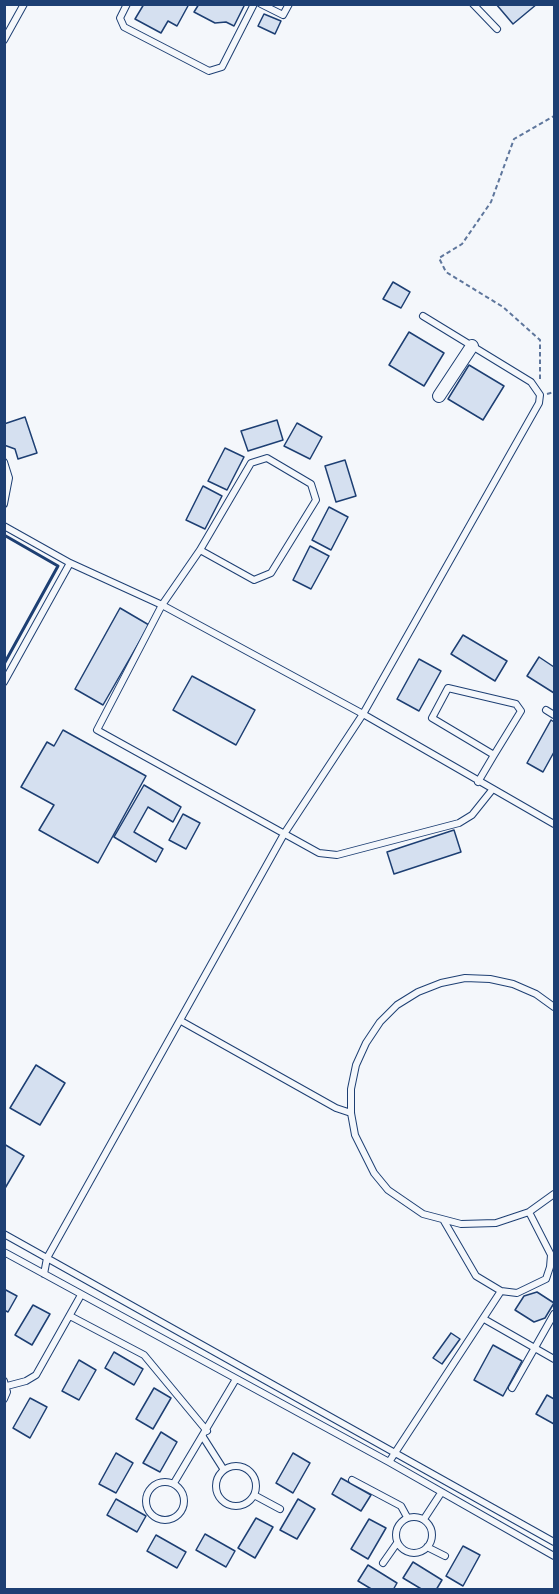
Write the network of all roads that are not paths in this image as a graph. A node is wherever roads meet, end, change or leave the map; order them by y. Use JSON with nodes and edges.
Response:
{"nodes":[{"id":1,"x":24,"y":4,"type":"edge"},
{"id":2,"x":127,"y":4,"type":"edge"},
{"id":3,"x":254,"y":4,"type":"edge"},
{"id":4,"x":261,"y":4,"type":"edge"},
{"id":5,"x":289,"y":4,"type":"edge"},
{"id":6,"x":473,"y":4,"type":"edge"},
{"id":7,"x":497,"y":29,"type":"dead end"},
{"id":8,"x":4,"y":40,"type":"edge"},
{"id":9,"x":423,"y":316,"type":"dead end"},
{"id":10,"x":472,"y":346,"type":"junction"},
{"id":11,"x":439,"y":396,"type":"dead end"},
{"id":12,"x":4,"y":462,"type":"edge"},
{"id":13,"x":4,"y":504,"type":"edge"},
{"id":14,"x":4,"y":526,"type":"edge"},
{"id":15,"x":200,"y":550,"type":"junction"},
{"id":16,"x":70,"y":563,"type":"junction"},
{"id":17,"x":162,"y":606,"type":"junction"},
{"id":18,"x":4,"y":682,"type":"edge"},
{"id":19,"x":546,"y":710,"type":"dead end"},
{"id":20,"x":363,"y":714,"type":"junction"},
{"id":21,"x":555,"y":715,"type":"edge"},
{"id":22,"x":494,"y":755,"type":"junction"},
{"id":23,"x":478,"y":782,"type":"junction"},
{"id":24,"x":492,"y":790,"type":"junction"},
{"id":25,"x":555,"y":824,"type":"edge"},
{"id":26,"x":284,"y":834,"type":"junction"},
{"id":27,"x":555,"y":1007,"type":"edge"},
{"id":28,"x":181,"y":1021,"type":"junction"},
{"id":29,"x":351,"y":1113,"type":"junction"},
{"id":30,"x":555,"y":1194,"type":"edge"},
{"id":31,"x":529,"y":1212,"type":"junction"},
{"id":32,"x":444,"y":1221,"type":"junction"},
{"id":33,"x":4,"y":1234,"type":"edge"},
{"id":34,"x":4,"y":1252,"type":"edge"},
{"id":35,"x":47,"y":1258,"type":"junction"},
{"id":36,"x":44,"y":1274,"type":"junction"},
{"id":37,"x":501,"y":1291,"type":"junction"},
{"id":38,"x":81,"y":1295,"type":"junction"},
{"id":39,"x":555,"y":1314,"type":"edge"},
{"id":40,"x":70,"y":1316,"type":"junction"},
{"id":41,"x":484,"y":1320,"type":"junction"},
{"id":42,"x":535,"y":1348,"type":"junction"},
{"id":43,"x":555,"y":1359,"type":"edge"},
{"id":44,"x":236,"y":1379,"type":"junction"},
{"id":45,"x":6,"y":1384,"type":"edge"},
{"id":46,"x":512,"y":1388,"type":"dead end"},
{"id":47,"x":4,"y":1399,"type":"edge"},
{"id":48,"x":207,"y":1431,"type":"junction"},
{"id":49,"x":202,"y":1437,"type":"junction"},
{"id":50,"x":395,"y":1452,"type":"junction"},
{"id":51,"x":389,"y":1462,"type":"junction"},
{"id":52,"x":224,"y":1470,"type":"junction"},
{"id":53,"x":352,"y":1480,"type":"dead end"},
{"id":54,"x":174,"y":1483,"type":"junction"},
{"id":55,"x":441,"y":1493,"type":"junction"},
{"id":56,"x":254,"y":1495,"type":"junction"},
{"id":57,"x":280,"y":1509,"type":"dead end"},
{"id":58,"x":407,"y":1517,"type":"junction"},
{"id":59,"x":424,"y":1519,"type":"junction"},
{"id":60,"x":555,"y":1542,"type":"edge"},
{"id":61,"x":398,"y":1543,"type":"junction"},
{"id":62,"x":427,"y":1547,"type":"junction"},
{"id":63,"x":555,"y":1556,"type":"edge"},
{"id":64,"x":445,"y":1557,"type":"dead end"},
{"id":65,"x":383,"y":1563,"type":"dead end"}],
"edges":[{"from":1,"to":8,"type":"lane"},
{"from":2,"to":3,"type":"lane"},
{"from":4,"to":5,"type":"lane"},
{"from":6,"to":7,"type":"lane"},
{"from":9,"to":10,"type":"lane"},
{"from":10,"to":11,"type":"street"},
{"from":10,"to":20,"type":"lane"},
{"from":12,"to":13,"type":"lane"},
{"from":14,"to":16,"type":"lane"},
{"from":15,"to":15,"type":"lane"},
{"from":15,"to":17,"type":"lane"},
{"from":16,"to":17,"type":"lane"},
{"from":16,"to":18,"type":"lane"},
{"from":17,"to":20,"type":"lane"},
{"from":17,"to":26,"type":"lane"},
{"from":19,"to":21,"type":"lane"},
{"from":20,"to":23,"type":"lane"},
{"from":20,"to":26,"type":"lane"},
{"from":22,"to":22,"type":"lane"},
{"from":22,"to":23,"type":"lane"},
{"from":23,"to":24,"type":"lane"},
{"from":24,"to":25,"type":"lane"},
{"from":24,"to":26,"type":"lane"},
{"from":26,"to":28,"type":"lane"},
{"from":27,"to":29,"type":"lane"},
{"from":28,"to":29,"type":"lane"},
{"from":28,"to":35,"type":"lane"},
{"from":29,"to":32,"type":"lane"},
{"from":30,"to":31,"type":"lane"},
{"from":31,"to":32,"type":"lane"},
{"from":31,"to":37,"type":"lane"},
{"from":32,"to":37,"type":"lane"},
{"from":33,"to":35,"type":"lane"},
{"from":34,"to":36,"type":"lane"},
{"from":35,"to":36,"type":"lane"},
{"from":35,"to":50,"type":"lane"},
{"from":36,"to":38,"type":"lane"},
{"from":37,"to":41,"type":"lane"},
{"from":38,"to":40,"type":"lane"},
{"from":38,"to":44,"type":"lane"},
{"from":39,"to":42,"type":"lane"},
{"from":40,"to":45,"type":"lane"},
{"from":40,"to":48,"type":"lane"},
{"from":41,"to":42,"type":"lane"},
{"from":41,"to":50,"type":"lane"},
{"from":42,"to":43,"type":"lane"},
{"from":42,"to":46,"type":"lane"},
{"from":44,"to":48,"type":"lane"},
{"from":44,"to":51,"type":"lane"},
{"from":45,"to":47,"type":"lane"},
{"from":48,"to":49,"type":"lane"},
{"from":49,"to":52,"type":"lane"},
{"from":49,"to":54,"type":"lane"},
{"from":50,"to":51,"type":"lane"},
{"from":50,"to":60,"type":"lane"},
{"from":51,"to":55,"type":"lane"},
{"from":52,"to":56,"type":"lane"},
{"from":52,"to":56,"type":"lane"},
{"from":53,"to":58,"type":"lane"},
{"from":54,"to":54,"type":"lane"},
{"from":55,"to":59,"type":"lane"},
{"from":55,"to":63,"type":"lane"},
{"from":56,"to":57,"type":"lane"},
{"from":58,"to":59,"type":"lane"},
{"from":58,"to":61,"type":"lane"},
{"from":59,"to":62,"type":"lane"},
{"from":61,"to":62,"type":"lane"},
{"from":61,"to":65,"type":"lane"},
{"from":62,"to":64,"type":"lane"}]}
